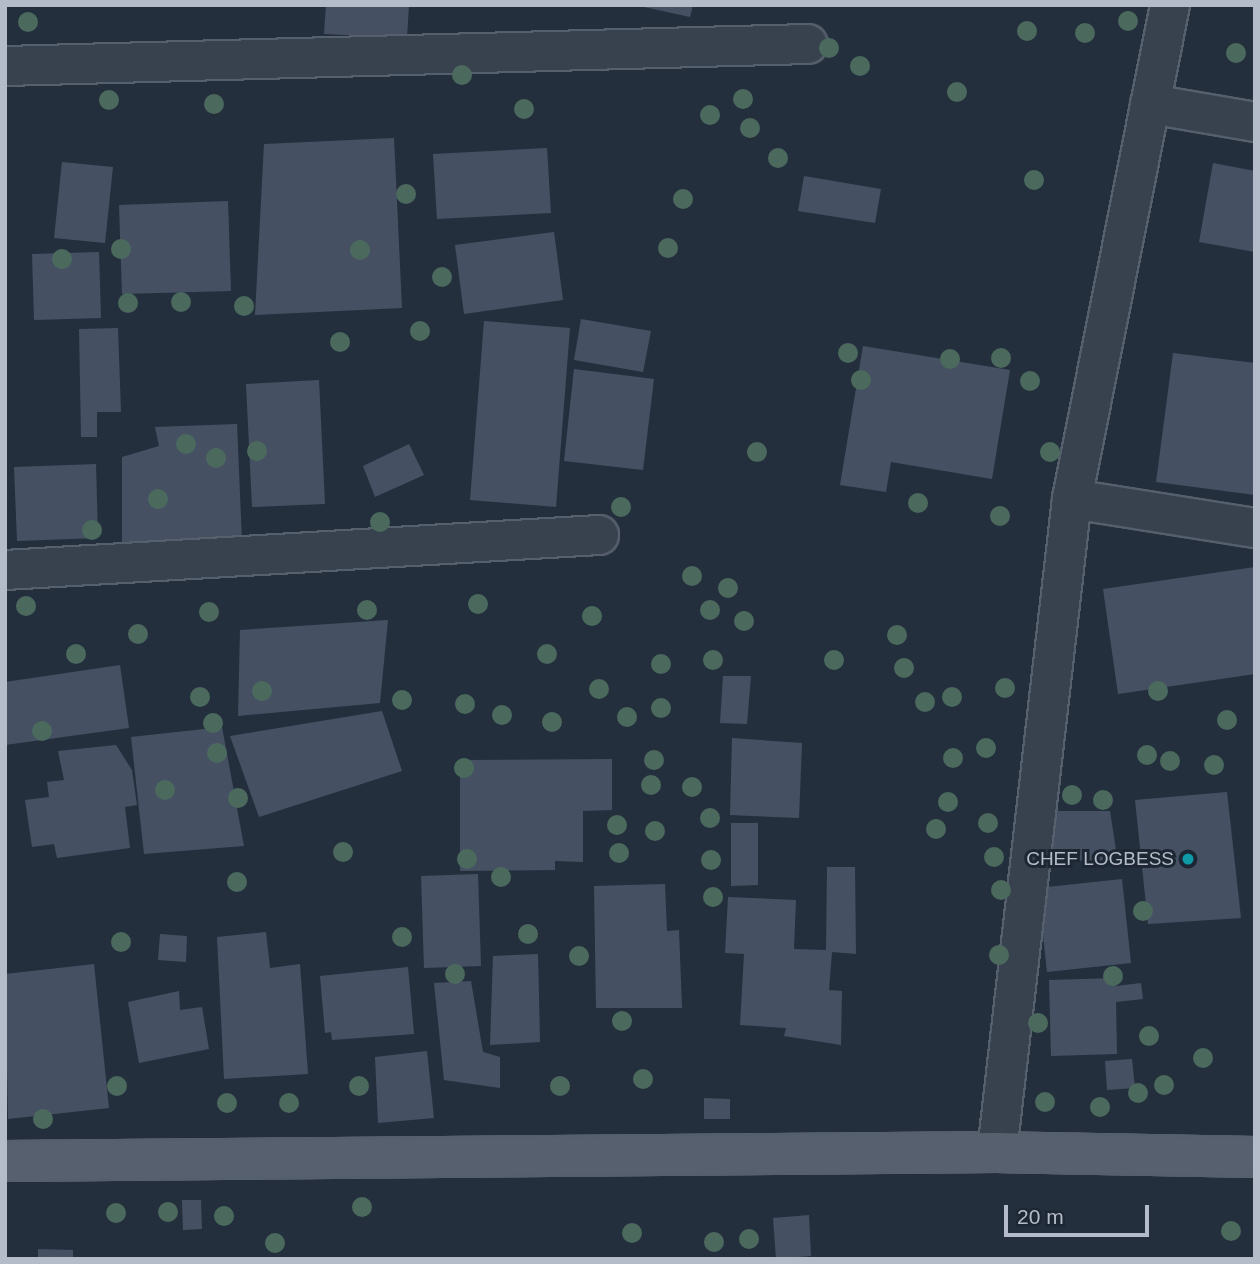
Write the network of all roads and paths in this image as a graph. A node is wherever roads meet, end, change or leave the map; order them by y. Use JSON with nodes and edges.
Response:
{"nodes":[{"id":1,"x":1170,"y":5,"type":"edge"},
{"id":2,"x":808,"y":44,"type":"dead end"},
{"id":3,"x":5,"y":65,"type":"edge"},
{"id":4,"x":1150,"y":104,"type":"junction"},
{"id":5,"x":1255,"y":122,"type":"edge"},
{"id":6,"x":1072,"y":499,"type":"junction"},
{"id":7,"x":1255,"y":528,"type":"edge"},
{"id":8,"x":599,"y":535,"type":"dead end"},
{"id":9,"x":5,"y":570,"type":"edge"},
{"id":10,"x":997,"y":1152,"type":"junction"},
{"id":11,"x":1255,"y":1157,"type":"edge"},
{"id":12,"x":5,"y":1161,"type":"edge"}],
"edges":[{"from":1,"to":4,"type":"street"},
{"from":2,"to":3,"type":"street"},
{"from":4,"to":5,"type":"street"},
{"from":4,"to":6,"type":"street"},
{"from":6,"to":7,"type":"street"},
{"from":6,"to":10,"type":"street"},
{"from":8,"to":9,"type":"street"},
{"from":10,"to":11,"type":"main road"},
{"from":10,"to":12,"type":"main road"}]}
